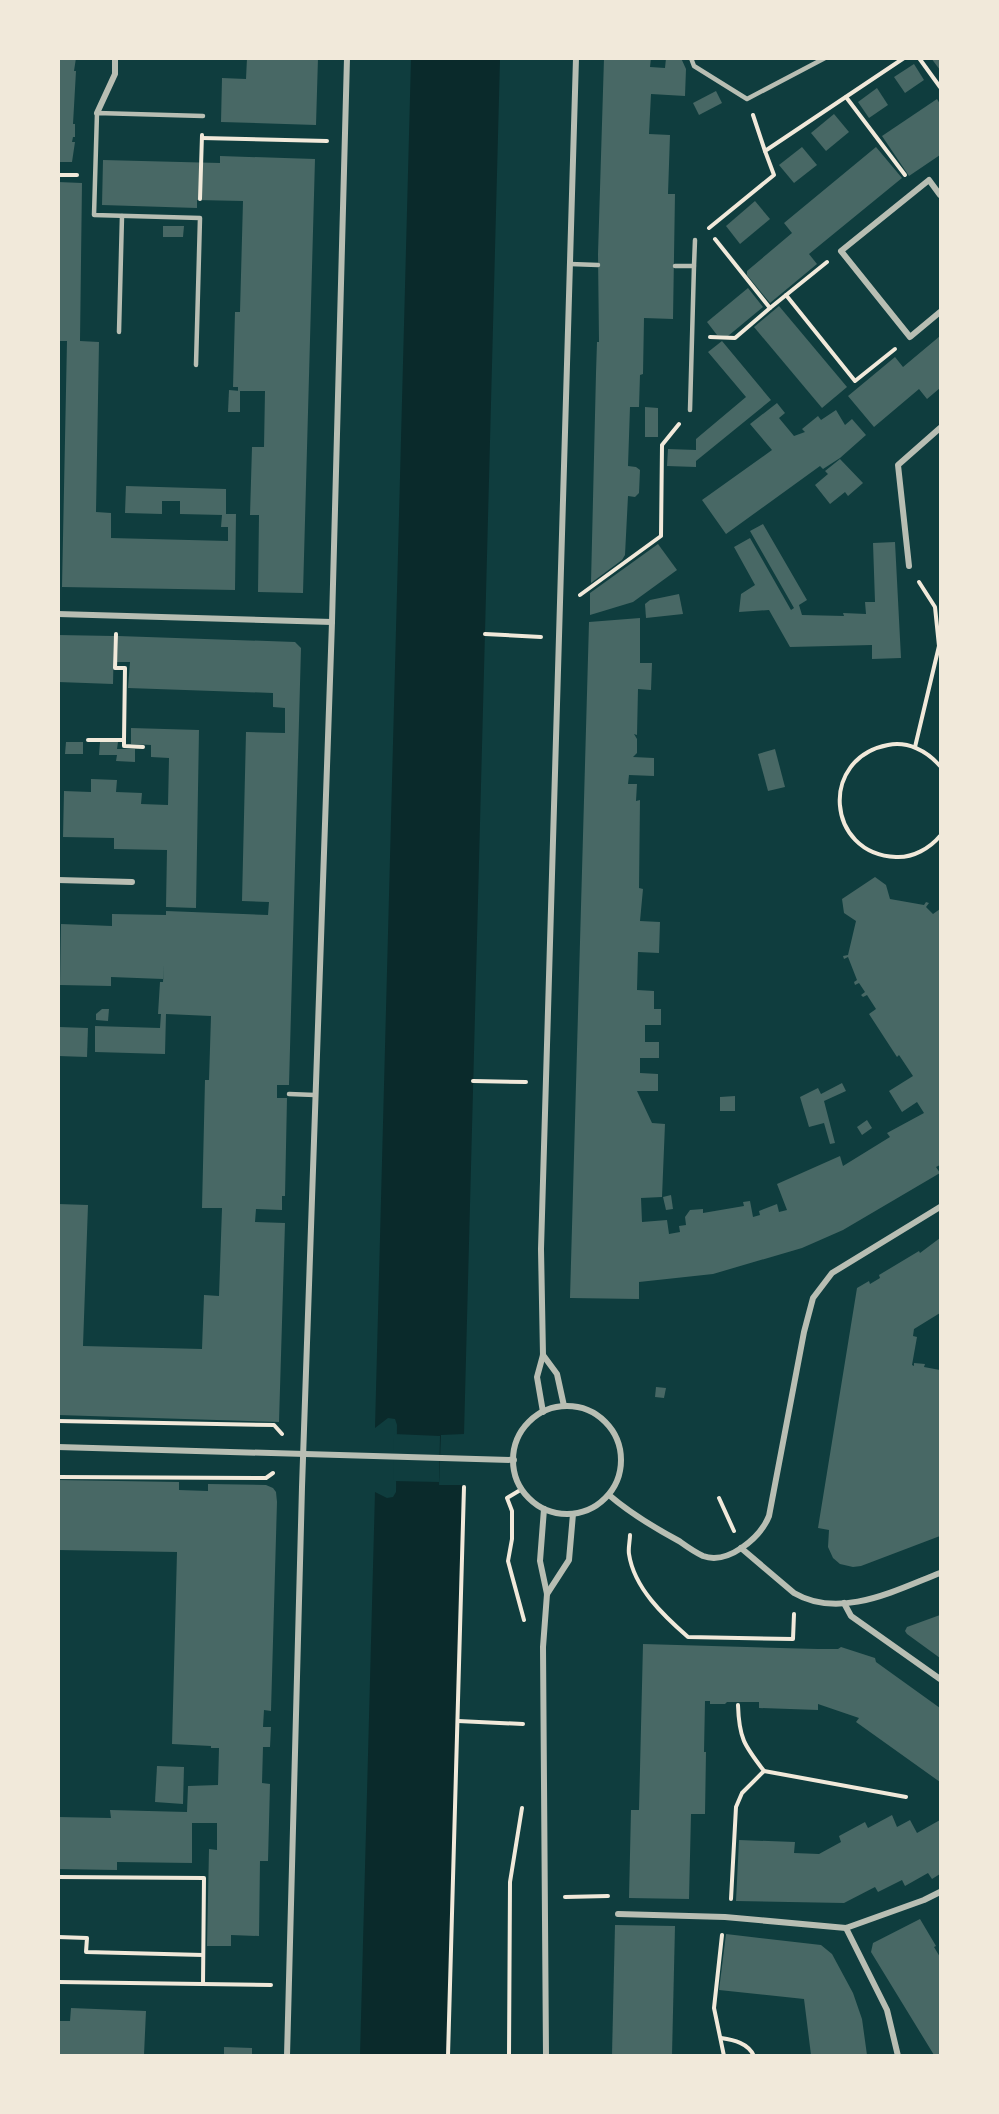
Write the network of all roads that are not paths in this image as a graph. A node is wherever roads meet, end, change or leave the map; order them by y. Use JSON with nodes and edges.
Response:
{"nodes":[{"id":1,"x":115,"y":58,"type":"edge"},
{"id":2,"x":347,"y":58,"type":"edge"},
{"id":3,"x":576,"y":58,"type":"edge"},
{"id":4,"x":691,"y":58,"type":"edge"},
{"id":5,"x":825,"y":58,"type":"edge"},
{"id":6,"x":97,"y":113,"type":"junction"},
{"id":7,"x":203,"y":116,"type":"road end"},
{"id":8,"x":940,"y":195,"type":"edge"},
{"id":9,"x":123,"y":216,"type":"junction"},
{"id":10,"x":695,"y":240,"type":"dead end"},
{"id":11,"x":570,"y":264,"type":"junction"},
{"id":12,"x":598,"y":265,"type":"dead end"},
{"id":13,"x":675,"y":266,"type":"dead end"},
{"id":14,"x":694,"y":266,"type":"junction"},
{"id":15,"x":940,"y":312,"type":"edge"},
{"id":16,"x":119,"y":332,"type":"dead end"},
{"id":17,"x":196,"y":365,"type":"dead end"},
{"id":18,"x":690,"y":410,"type":"road end"},
{"id":19,"x":940,"y":428,"type":"edge"},
{"id":20,"x":909,"y":567,"type":"road end"},
{"id":21,"x":58,"y":614,"type":"edge"},
{"id":22,"x":332,"y":622,"type":"junction"},
{"id":23,"x":58,"y":880,"type":"edge"},
{"id":24,"x":132,"y":882,"type":"dead end"},
{"id":25,"x":289,"y":1094,"type":"dead end"},
{"id":26,"x":315,"y":1095,"type":"junction"},
{"id":27,"x":940,"y":1207,"type":"edge"},
{"id":28,"x":543,"y":1355,"type":"junction"},
{"id":29,"x":564,"y":1406,"type":"junction"},
{"id":30,"x":543,"y":1412,"type":"junction"},
{"id":31,"x":58,"y":1447,"type":"edge"},
{"id":32,"x":303,"y":1454,"type":"junction"},
{"id":33,"x":514,"y":1460,"type":"junction"},
{"id":34,"x":609,"y":1495,"type":"junction"},
{"id":35,"x":544,"y":1509,"type":"junction"},
{"id":36,"x":573,"y":1514,"type":"junction"},
{"id":37,"x":741,"y":1548,"type":"junction"},
{"id":38,"x":940,"y":1573,"type":"edge"},
{"id":39,"x":547,"y":1594,"type":"junction"},
{"id":40,"x":844,"y":1603,"type":"junction"},
{"id":41,"x":940,"y":1679,"type":"edge"},
{"id":42,"x":940,"y":1892,"type":"edge"},
{"id":43,"x":618,"y":1914,"type":"road end"},
{"id":44,"x":846,"y":1928,"type":"junction"},
{"id":45,"x":287,"y":2055,"type":"edge"},
{"id":46,"x":546,"y":2055,"type":"edge"},
{"id":47,"x":898,"y":2055,"type":"edge"}],
"edges":[{"from":1,"to":6,"type":"street"},
{"from":2,"to":22,"type":"street"},
{"from":3,"to":11,"type":"street"},
{"from":4,"to":5,"type":"lane"},
{"from":6,"to":7,"type":"lane"},
{"from":6,"to":9,"type":"lane"},
{"from":8,"to":15,"type":"street"},
{"from":9,"to":16,"type":"lane"},
{"from":9,"to":17,"type":"lane"},
{"from":10,"to":14,"type":"lane"},
{"from":11,"to":12,"type":"lane"},
{"from":11,"to":28,"type":"street"},
{"from":13,"to":14,"type":"lane"},
{"from":14,"to":18,"type":"lane"},
{"from":19,"to":20,"type":"street"},
{"from":21,"to":22,"type":"street"},
{"from":22,"to":26,"type":"street"},
{"from":23,"to":24,"type":"street"},
{"from":25,"to":26,"type":"lane"},
{"from":26,"to":32,"type":"street"},
{"from":27,"to":37,"type":"street"},
{"from":28,"to":29,"type":"street"},
{"from":28,"to":30,"type":"street"},
{"from":29,"to":30,"type":"street"},
{"from":29,"to":34,"type":"street"},
{"from":30,"to":33,"type":"street"},
{"from":31,"to":32,"type":"street"},
{"from":32,"to":33,"type":"street"},
{"from":32,"to":45,"type":"street"},
{"from":33,"to":35,"type":"street"},
{"from":34,"to":36,"type":"street"},
{"from":34,"to":37,"type":"street"},
{"from":35,"to":36,"type":"street"},
{"from":35,"to":39,"type":"street"},
{"from":36,"to":39,"type":"street"},
{"from":37,"to":40,"type":"street"},
{"from":38,"to":40,"type":"street"},
{"from":39,"to":46,"type":"street"},
{"from":40,"to":41,"type":"street"},
{"from":42,"to":44,"type":"street"},
{"from":43,"to":44,"type":"street"},
{"from":44,"to":47,"type":"street"}]}
